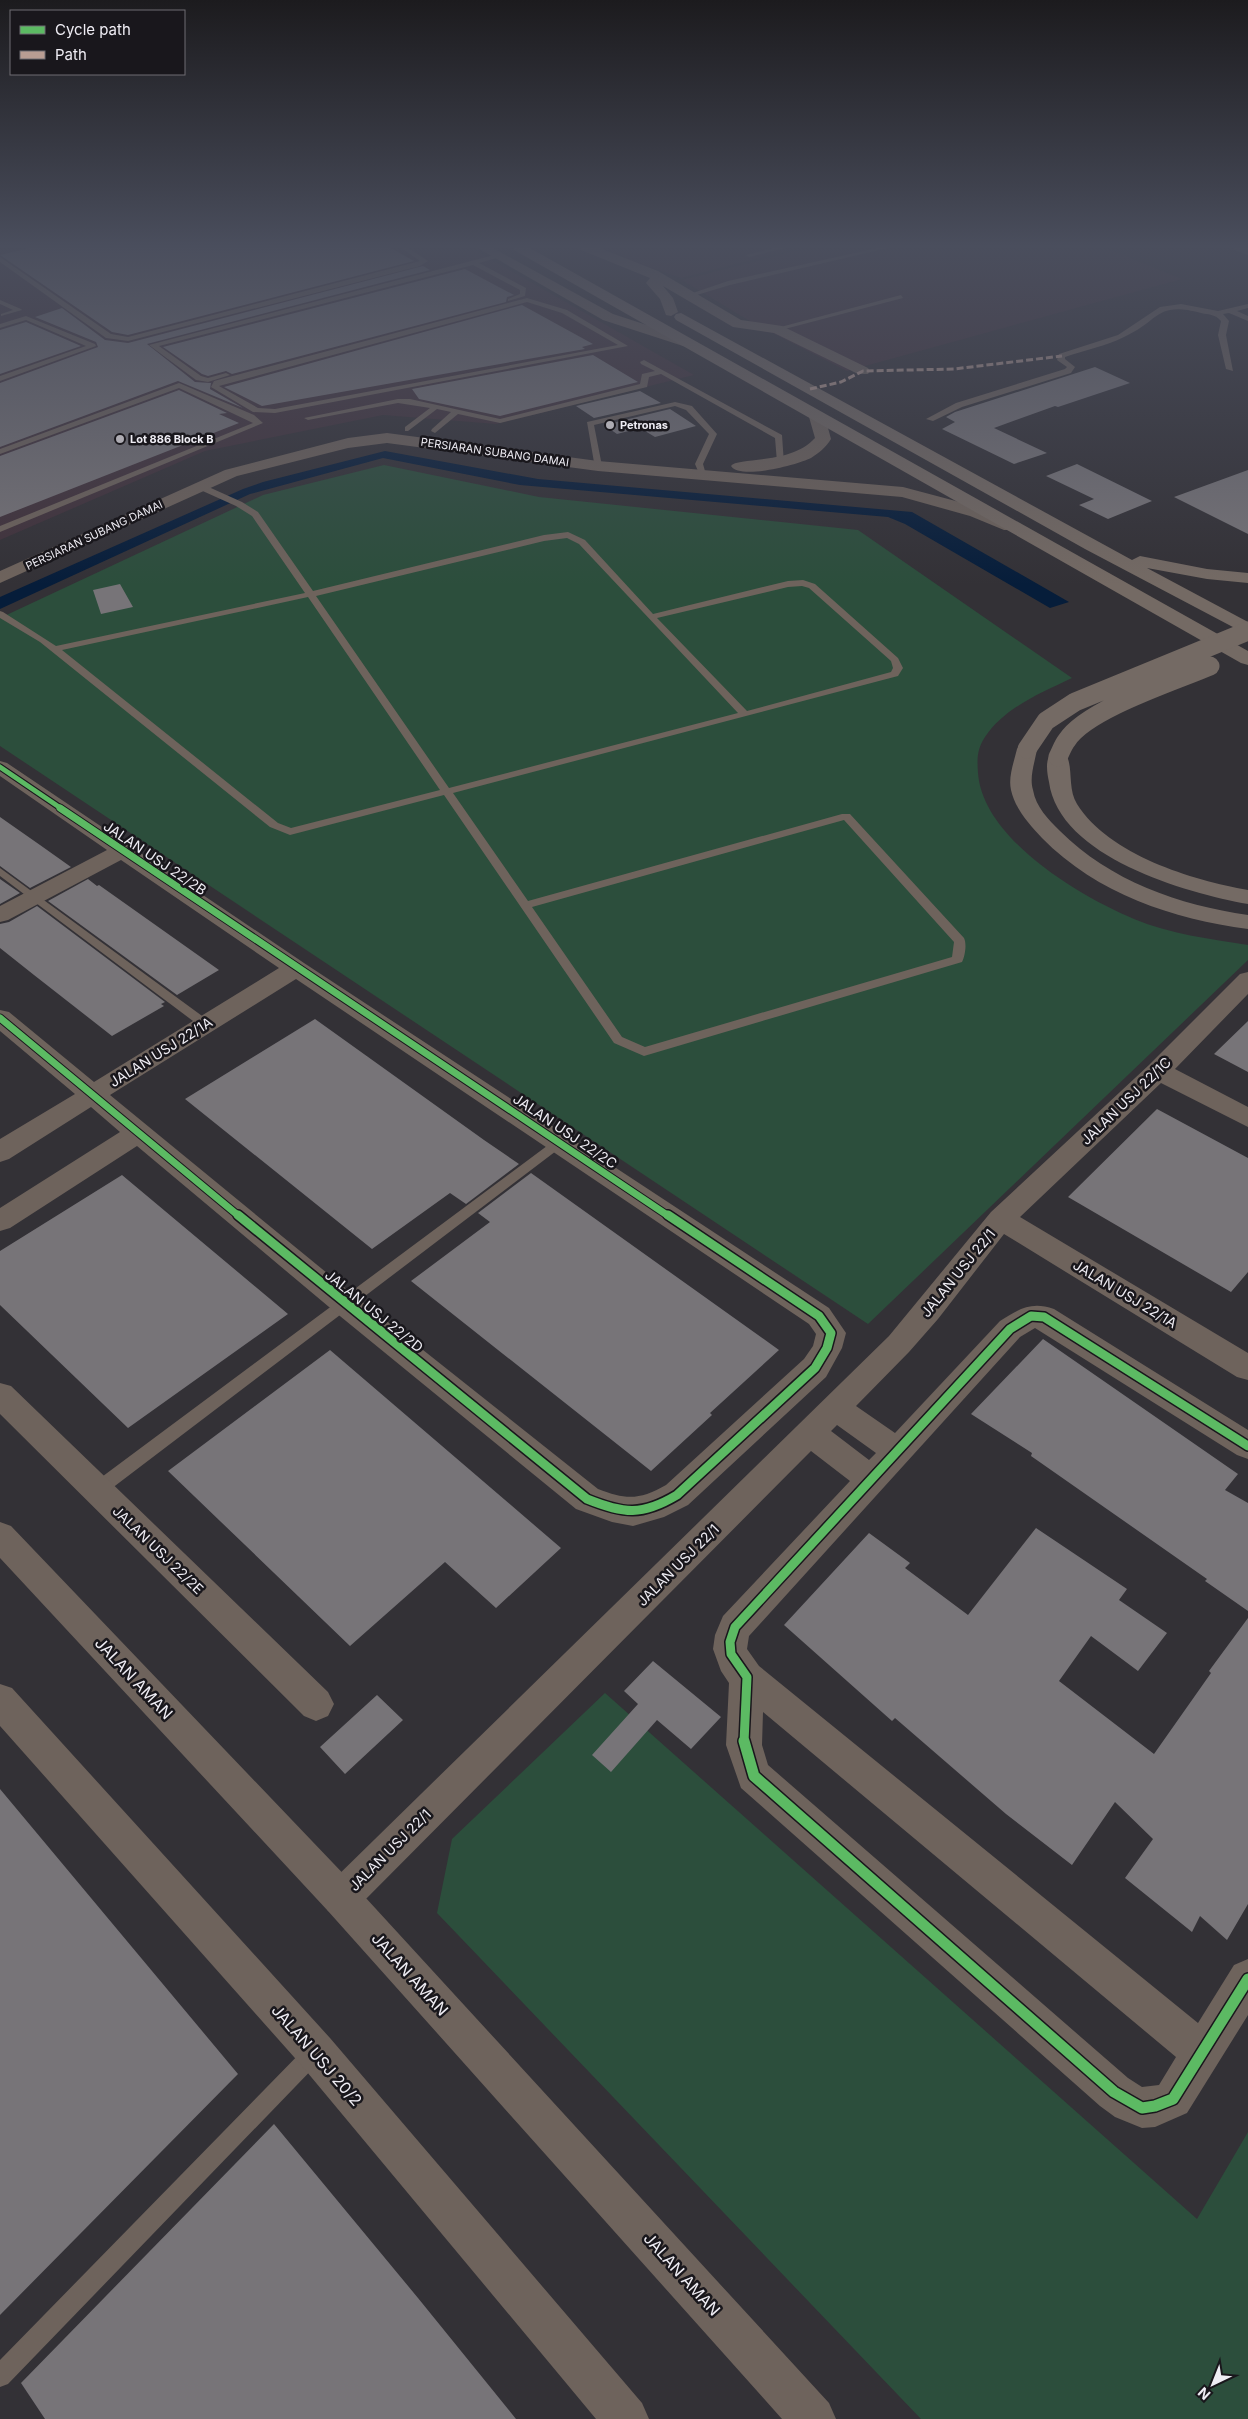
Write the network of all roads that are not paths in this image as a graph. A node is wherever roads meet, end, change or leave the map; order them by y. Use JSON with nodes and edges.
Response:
{"nodes":[{"id":1,"x":53,"y":360,"type":"edge"},
{"id":2,"x":172,"y":360,"type":"edge"},
{"id":3,"x":283,"y":360,"type":"edge"},
{"id":4,"x":303,"y":360,"type":"edge"},
{"id":5,"x":549,"y":360,"type":"edge"},
{"id":6,"x":717,"y":360,"type":"edge"},
{"id":7,"x":758,"y":360,"type":"edge"},
{"id":8,"x":840,"y":360,"type":"edge"},
{"id":9,"x":1061,"y":360,"type":"edge"},
{"id":10,"x":1228,"y":360,"type":"edge"},
{"id":11,"x":644,"y":362,"type":"dead end"},
{"id":12,"x":1230,"y":369,"type":"dead end"},
{"id":13,"x":863,"y":371,"type":"dead end"},
{"id":14,"x":662,"y":372,"type":"junction"},
{"id":15,"x":0,"y":379,"type":"edge"},
{"id":16,"x":435,"y":407,"type":"junction"},
{"id":17,"x":456,"y":412,"type":"junction"},
{"id":18,"x":308,"y":418,"type":"dead end"},
{"id":19,"x":817,"y":418,"type":"junction"},
{"id":20,"x":930,"y":419,"type":"dead end"},
{"id":21,"x":408,"y":429,"type":"junction"},
{"id":22,"x":435,"y":431,"type":"junction"},
{"id":23,"x":0,"y":452,"type":"edge"},
{"id":24,"x":598,"y":460,"type":"junction"},
{"id":25,"x":782,"y":462,"type":"junction"},
{"id":26,"x":702,"y":470,"type":"junction"},
{"id":27,"x":199,"y":486,"type":"junction"},
{"id":28,"x":1012,"y":526,"type":"junction"},
{"id":29,"x":0,"y":529,"type":"edge"},
{"id":30,"x":1091,"y":545,"type":"junction"},
{"id":31,"x":0,"y":562,"type":"edge"},
{"id":32,"x":0,"y":578,"type":"edge"},
{"id":33,"x":1248,"y":578,"type":"edge"},
{"id":34,"x":311,"y":594,"type":"junction"},
{"id":35,"x":2,"y":615,"type":"edge"},
{"id":36,"x":651,"y":617,"type":"junction"},
{"id":37,"x":1248,"y":630,"type":"edge"},
{"id":38,"x":54,"y":649,"type":"junction"},
{"id":39,"x":1248,"y":650,"type":"edge"},
{"id":40,"x":1248,"y":659,"type":"edge"},
{"id":41,"x":745,"y":715,"type":"junction"},
{"id":42,"x":0,"y":767,"type":"edge"},
{"id":43,"x":448,"y":793,"type":"junction"},
{"id":44,"x":121,"y":850,"type":"junction"},
{"id":45,"x":0,"y":871,"type":"edge"},
{"id":46,"x":34,"y":897,"type":"junction"},
{"id":47,"x":1248,"y":897,"type":"edge"},
{"id":48,"x":526,"y":905,"type":"junction"},
{"id":49,"x":0,"y":915,"type":"edge"},
{"id":50,"x":1248,"y":922,"type":"edge"},
{"id":51,"x":296,"y":968,"type":"junction"},
{"id":52,"x":1248,"y":980,"type":"edge"},
{"id":53,"x":0,"y":1018,"type":"edge"},
{"id":54,"x":206,"y":1024,"type":"junction"},
{"id":55,"x":1158,"y":1070,"type":"junction"},
{"id":56,"x":92,"y":1095,"type":"junction"},
{"id":57,"x":1248,"y":1118,"type":"edge"},
{"id":58,"x":140,"y":1132,"type":"junction"},
{"id":59,"x":559,"y":1142,"type":"junction"},
{"id":60,"x":0,"y":1152,"type":"edge"},
{"id":61,"x":1001,"y":1219,"type":"junction"},
{"id":62,"x":0,"y":1221,"type":"edge"},
{"id":63,"x":346,"y":1304,"type":"junction"},
{"id":64,"x":1248,"y":1368,"type":"edge"},
{"id":65,"x":0,"y":1395,"type":"edge"},
{"id":66,"x":836,"y":1408,"type":"junction"},
{"id":67,"x":810,"y":1433,"type":"junction"},
{"id":68,"x":1248,"y":1446,"type":"edge"},
{"id":69,"x":897,"y":1451,"type":"junction"},
{"id":70,"x":871,"y":1479,"type":"junction"},
{"id":71,"x":97,"y":1490,"type":"junction"},
{"id":72,"x":656,"y":1509,"type":"joint"},
{"id":73,"x":0,"y":1536,"type":"edge"},
{"id":74,"x":747,"y":1677,"type":"junction"},
{"id":75,"x":0,"y":1700,"type":"edge"},
{"id":76,"x":316,"y":1704,"type":"dead end"},
{"id":77,"x":341,"y":1898,"type":"junction"},
{"id":78,"x":1248,"y":1979,"type":"edge"},
{"id":79,"x":316,"y":2052,"type":"junction"},
{"id":80,"x":1202,"y":2052,"type":"junction"},
{"id":81,"x":0,"y":2376,"type":"edge"},
{"id":82,"x":626,"y":2419,"type":"edge"},
{"id":83,"x":813,"y":2419,"type":"edge"}],
"edges":[{"from":1,"to":15,"type":"lane"},
{"from":2,"to":3,"type":"lane"},
{"from":4,"to":5,"type":"lane"},
{"from":6,"to":19,"type":"highway"},
{"from":7,"to":30,"type":"highway"},
{"from":8,"to":13,"type":"street"},
{"from":9,"to":20,"type":"lane"},
{"from":10,"to":12,"type":"lane"},
{"from":11,"to":14,"type":"lane"},
{"from":14,"to":17,"type":"lane"},
{"from":14,"to":25,"type":"lane"},
{"from":16,"to":17,"type":"lane"},
{"from":16,"to":18,"type":"lane"},
{"from":16,"to":21,"type":"lane"},
{"from":17,"to":22,"type":"lane"},
{"from":19,"to":25,"type":"street","name":"PERSIARAN SUBANG DAMAI"},
{"from":19,"to":28,"type":"highway"},
{"from":21,"to":22,"type":"street","name":"PERSIARAN SUBANG DAMAI"},
{"from":21,"to":31,"type":"street","name":"PERSIARAN SUBANG DAMAI"},
{"from":22,"to":24,"type":"street","name":"PERSIARAN SUBANG DAMAI"},
{"from":23,"to":29,"type":"lane"},
{"from":24,"to":26,"type":"street","name":"PERSIARAN SUBANG DAMAI"},
{"from":24,"to":26,"type":"lane"},
{"from":24,"to":27,"type":"street","name":"PERSIARAN SUBANG DAMAI"},
{"from":25,"to":26,"type":"street","name":"PERSIARAN SUBANG DAMAI"},
{"from":26,"to":28,"type":"street","name":"PERSIARAN SUBANG DAMAI"},
{"from":27,"to":32,"type":"street","name":"PERSIARAN SUBANG DAMAI"},
{"from":27,"to":34,"type":"lane"},
{"from":28,"to":40,"type":"highway"},
{"from":30,"to":33,"type":"highway"},
{"from":30,"to":37,"type":"highway"},
{"from":34,"to":36,"type":"lane"},
{"from":34,"to":38,"type":"lane"},
{"from":34,"to":43,"type":"lane"},
{"from":35,"to":38,"type":"lane"},
{"from":36,"to":41,"type":"lane"},
{"from":36,"to":41,"type":"lane"},
{"from":37,"to":50,"type":"highway","bridge":true},
{"from":38,"to":43,"type":"lane"},
{"from":39,"to":47,"type":"highway","bridge":true},
{"from":41,"to":43,"type":"lane"},
{"from":42,"to":44,"type":"street","name":"JALAN USJ 22/2B"},
{"from":43,"to":48,"type":"lane"},
{"from":44,"to":46,"type":"street"},
{"from":44,"to":51,"type":"street","name":"JALAN USJ 22/2B"},
{"from":45,"to":46,"type":"lane"},
{"from":46,"to":49,"type":"street"},
{"from":46,"to":54,"type":"lane"},
{"from":48,"to":48,"type":"lane"},
{"from":51,"to":54,"type":"street","name":"JALAN USJ 22/1A"},
{"from":51,"to":59,"type":"street","name":"JALAN USJ 22/2C"},
{"from":52,"to":55,"type":"street","name":"JALAN USJ 22/1C"},
{"from":53,"to":56,"type":"street","name":"JALAN USJ 22/2D"},
{"from":54,"to":56,"type":"street","name":"JALAN USJ 22/1A"},
{"from":55,"to":57,"type":"street"},
{"from":55,"to":61,"type":"street","name":"JALAN USJ 22/1C"},
{"from":56,"to":58,"type":"street","name":"JALAN USJ 22/2D"},
{"from":56,"to":60,"type":"street","name":"JALAN USJ 22/1A"},
{"from":58,"to":62,"type":"street"},
{"from":58,"to":63,"type":"street","name":"JALAN USJ 22/2D"},
{"from":59,"to":63,"type":"lane"},
{"from":59,"to":72,"type":"street","name":"JALAN USJ 22/2C"},
{"from":61,"to":64,"type":"street","name":"JALAN USJ 22/1A"},
{"from":61,"to":66,"type":"street","name":"JALAN USJ 22/1"},
{"from":63,"to":71,"type":"lane"},
{"from":63,"to":72,"type":"street","name":"JALAN USJ 22/2D"},
{"from":65,"to":71,"type":"street","name":"JALAN USJ 22/2E"},
{"from":66,"to":67,"type":"street","name":"JALAN USJ 22/1"},
{"from":66,"to":69,"type":"street"},
{"from":67,"to":70,"type":"street"},
{"from":67,"to":77,"type":"street","name":"JALAN USJ 22/1"},
{"from":68,"to":69,"type":"street"},
{"from":69,"to":70,"type":"street"},
{"from":70,"to":74,"type":"street"},
{"from":71,"to":76,"type":"street","name":"JALAN USJ 22/2E"},
{"from":73,"to":77,"type":"street","name":"JALAN AMAN"},
{"from":74,"to":80,"type":"street"},
{"from":74,"to":80,"type":"street"},
{"from":75,"to":79,"type":"street","name":"JALAN USJ 20/2"},
{"from":77,"to":83,"type":"street","name":"JALAN AMAN"},
{"from":78,"to":80,"type":"street"},
{"from":79,"to":81,"type":"lane"},
{"from":79,"to":82,"type":"street","name":"JALAN USJ 20/2"}]}
